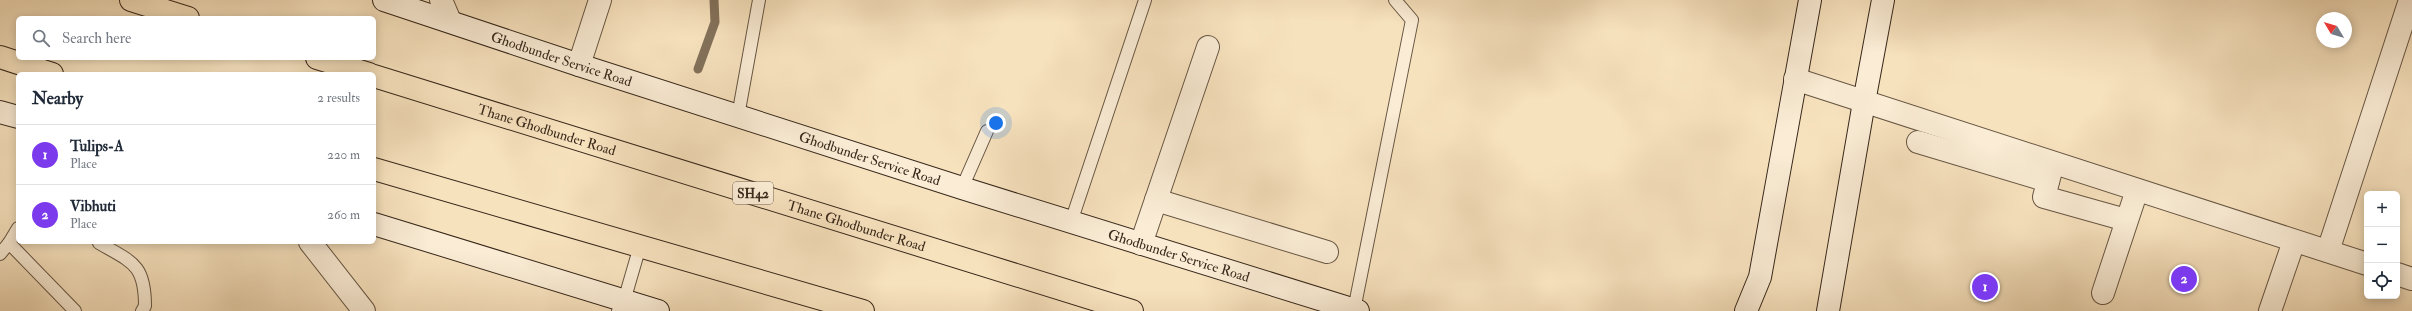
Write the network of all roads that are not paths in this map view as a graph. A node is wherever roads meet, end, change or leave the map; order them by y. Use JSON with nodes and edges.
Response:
{"nodes":[{"id":1,"x":130,"y":0,"type":"edge"},
{"id":2,"x":384,"y":0,"type":"edge"},
{"id":3,"x":441,"y":0,"type":"edge"},
{"id":4,"x":600,"y":0,"type":"edge"},
{"id":5,"x":759,"y":0,"type":"edge"},
{"id":6,"x":1145,"y":0,"type":"edge"},
{"id":7,"x":1396,"y":0,"type":"edge"},
{"id":8,"x":1810,"y":0,"type":"edge"},
{"id":9,"x":1884,"y":0,"type":"edge"},
{"id":10,"x":2410,"y":0,"type":"edge"},
{"id":11,"x":182,"y":16,"type":"edge"},
{"id":12,"x":450,"y":20,"type":"junction"},
{"id":13,"x":1208,"y":47,"type":"dead end"},
{"id":14,"x":0,"y":57,"type":"edge"},
{"id":15,"x":324,"y":60,"type":"edge"},
{"id":16,"x":579,"y":65,"type":"junction"},
{"id":17,"x":46,"y":72,"type":"edge"},
{"id":18,"x":362,"y":72,"type":"edge"},
{"id":19,"x":376,"y":77,"type":"edge"},
{"id":20,"x":1795,"y":79,"type":"junction"},
{"id":21,"x":1864,"y":102,"type":"junction"},
{"id":22,"x":0,"y":112,"type":"edge"},
{"id":23,"x":16,"y":116,"type":"edge"},
{"id":24,"x":738,"y":116,"type":"junction"},
{"id":25,"x":987,"y":131,"type":"dead end"},
{"id":26,"x":1918,"y":142,"type":"dead end"},
{"id":27,"x":376,"y":170,"type":"edge"},
{"id":28,"x":2051,"y":172,"type":"junction"},
{"id":29,"x":962,"y":188,"type":"junction"},
{"id":30,"x":2137,"y":190,"type":"junction"},
{"id":31,"x":1156,"y":200,"type":"junction"},
{"id":32,"x":2126,"y":220,"type":"junction"},
{"id":33,"x":1070,"y":222,"type":"junction"},
{"id":34,"x":376,"y":225,"type":"edge"},
{"id":35,"x":16,"y":231,"type":"edge"},
{"id":36,"x":2294,"y":241,"type":"junction"},
{"id":37,"x":9,"y":243,"type":"junction"},
{"id":38,"x":101,"y":244,"type":"edge"},
{"id":39,"x":312,"y":244,"type":"edge"},
{"id":40,"x":1141,"y":244,"type":"junction"},
{"id":41,"x":640,"y":246,"type":"junction"},
{"id":42,"x":2328,"y":251,"type":"junction"},
{"id":43,"x":1327,"y":252,"type":"dead end"},
{"id":44,"x":0,"y":254,"type":"edge"},
{"id":45,"x":2364,"y":263,"type":"edge"},
{"id":46,"x":2400,"y":275,"type":"edge"},
{"id":47,"x":2412,"y":279,"type":"edge"},
{"id":48,"x":2102,"y":292,"type":"dead end"},
{"id":49,"x":621,"y":306,"type":"edge"},
{"id":50,"x":1356,"y":310,"type":"edge"},
{"id":51,"x":75,"y":311,"type":"edge"},
{"id":52,"x":142,"y":311,"type":"edge"},
{"id":53,"x":364,"y":311,"type":"edge"},
{"id":54,"x":658,"y":311,"type":"edge"},
{"id":55,"x":864,"y":311,"type":"edge"},
{"id":56,"x":1132,"y":311,"type":"edge"},
{"id":57,"x":1746,"y":311,"type":"edge"},
{"id":58,"x":1828,"y":311,"type":"edge"},
{"id":59,"x":2270,"y":311,"type":"edge"}],
"edges":[{"from":1,"to":11,"type":"main road"},
{"from":2,"to":12,"type":"street","name":"Ghodbunder Service Road"},
{"from":3,"to":12,"type":"street"},
{"from":4,"to":16,"type":"street"},
{"from":5,"to":24,"type":"lane"},
{"from":6,"to":33,"type":"lane"},
{"from":7,"to":50,"type":"lane"},
{"from":8,"to":20,"type":"street"},
{"from":9,"to":21,"type":"street"},
{"from":10,"to":42,"type":"street"},
{"from":12,"to":16,"type":"street","name":"Ghodbunder Service Road"},
{"from":13,"to":31,"type":"street"},
{"from":14,"to":17,"type":"main road"},
{"from":15,"to":18,"type":"main road"},
{"from":16,"to":24,"type":"street","name":"Ghodbunder Service Road"},
{"from":19,"to":56,"type":"main road","name":"Thane Ghodbunder Road","number":"SH42"},
{"from":20,"to":21,"type":"street"},
{"from":20,"to":57,"type":"street"},
{"from":21,"to":28,"type":"street"},
{"from":21,"to":58,"type":"street"},
{"from":22,"to":23,"type":"street"},
{"from":24,"to":29,"type":"street","name":"Ghodbunder Service Road"},
{"from":25,"to":29,"type":"lane"},
{"from":26,"to":28,"type":"street"},
{"from":27,"to":41,"type":"main road"},
{"from":28,"to":30,"type":"street"},
{"from":28,"to":32,"type":"street"},
{"from":29,"to":33,"type":"street","name":"Ghodbunder Service Road"},
{"from":30,"to":32,"type":"street"},
{"from":30,"to":36,"type":"street"},
{"from":31,"to":40,"type":"street"},
{"from":31,"to":43,"type":"street"},
{"from":32,"to":48,"type":"street"},
{"from":33,"to":40,"type":"street","name":"Ghodbunder Service Road"},
{"from":34,"to":49,"type":"street"},
{"from":35,"to":37,"type":"lane"},
{"from":36,"to":42,"type":"street"},
{"from":36,"to":59,"type":"street"},
{"from":37,"to":44,"type":"lane"},
{"from":37,"to":51,"type":"lane"},
{"from":38,"to":52,"type":"lane"},
{"from":39,"to":53,"type":"street"},
{"from":40,"to":50,"type":"street","name":"Ghodbunder Service Road"},
{"from":41,"to":49,"type":"lane"},
{"from":41,"to":55,"type":"main road"},
{"from":42,"to":45,"type":"street"},
{"from":46,"to":47,"type":"street"},
{"from":49,"to":54,"type":"street"}]}
